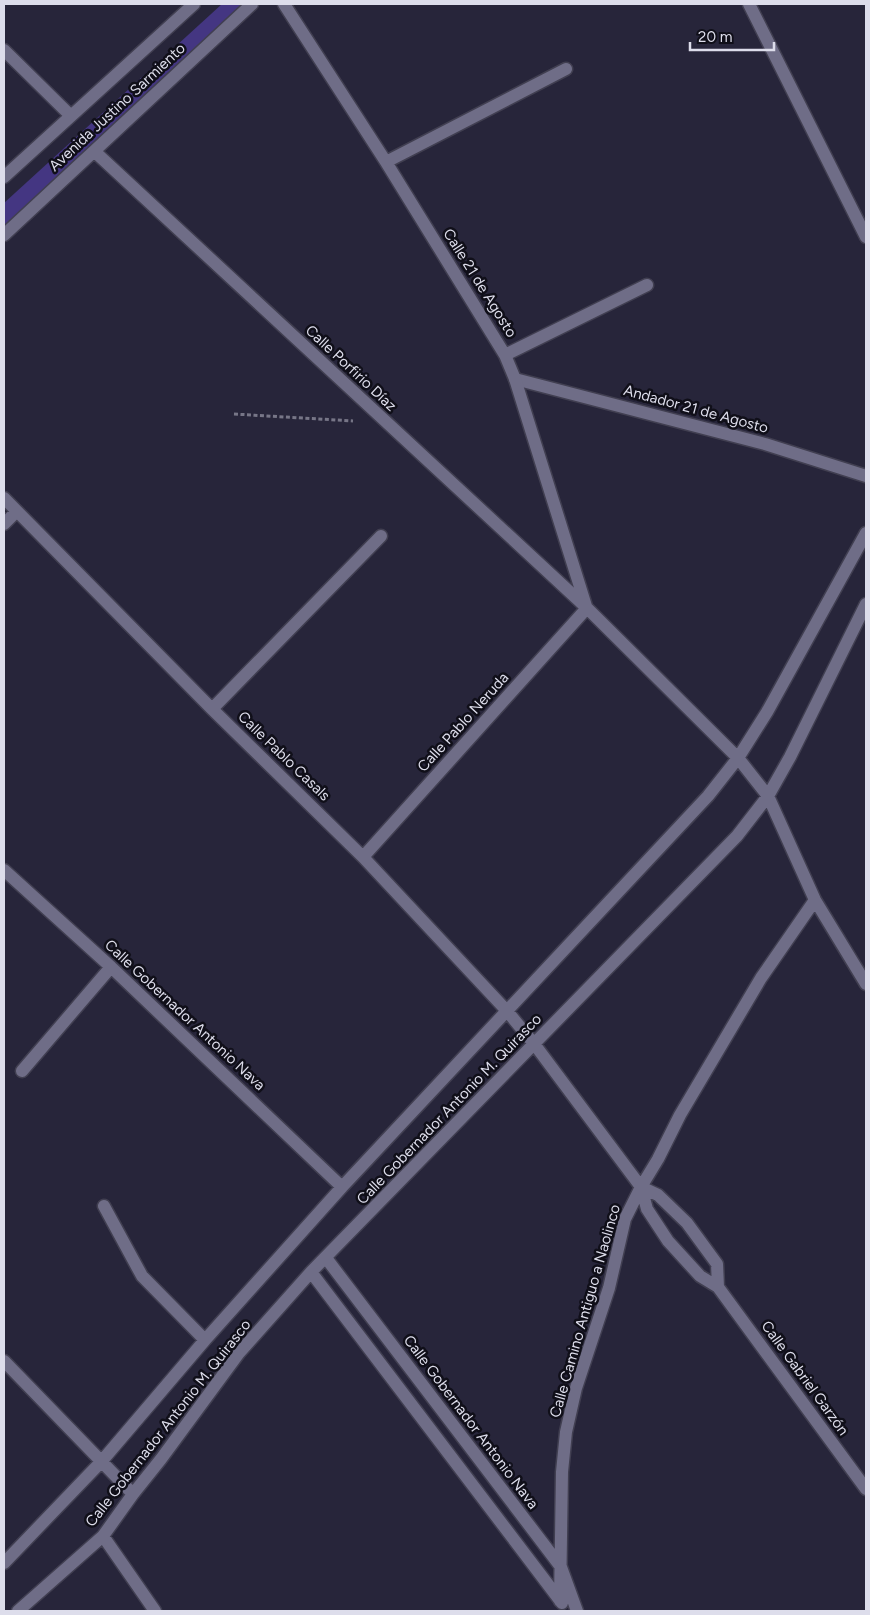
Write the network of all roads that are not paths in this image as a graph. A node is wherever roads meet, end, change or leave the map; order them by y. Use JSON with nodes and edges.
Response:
{"nodes":[{"id":1,"x":194,"y":4,"type":"edge"},
{"id":2,"x":252,"y":4,"type":"edge"},
{"id":3,"x":284,"y":4,"type":"edge"},
{"id":4,"x":749,"y":4,"type":"edge"},
{"id":5,"x":4,"y":50,"type":"edge"},
{"id":6,"x":566,"y":69,"type":"dead end"},
{"id":7,"x":71,"y":116,"type":"junction"},
{"id":8,"x":94,"y":151,"type":"junction"},
{"id":9,"x":386,"y":162,"type":"junction"},
{"id":10,"x":4,"y":178,"type":"edge"},
{"id":11,"x":4,"y":235,"type":"edge"},
{"id":12,"x":866,"y":237,"type":"edge"},
{"id":13,"x":647,"y":285,"type":"dead end"},
{"id":14,"x":505,"y":355,"type":"junction"},
{"id":15,"x":516,"y":379,"type":"junction"},
{"id":16,"x":866,"y":476,"type":"edge"},
{"id":17,"x":4,"y":498,"type":"edge"},
{"id":18,"x":16,"y":512,"type":"junction"},
{"id":19,"x":4,"y":524,"type":"edge"},
{"id":20,"x":866,"y":533,"type":"edge"},
{"id":21,"x":381,"y":536,"type":"dead end"},
{"id":22,"x":866,"y":604,"type":"edge"},
{"id":23,"x":587,"y":608,"type":"junction"},
{"id":24,"x":212,"y":709,"type":"junction"},
{"id":25,"x":738,"y":758,"type":"junction"},
{"id":26,"x":768,"y":796,"type":"junction"},
{"id":27,"x":363,"y":857,"type":"junction"},
{"id":28,"x":4,"y":870,"type":"edge"},
{"id":29,"x":814,"y":900,"type":"junction"},
{"id":30,"x":111,"y":967,"type":"junction"},
{"id":31,"x":866,"y":984,"type":"edge"},
{"id":32,"x":507,"y":1011,"type":"junction"},
{"id":33,"x":535,"y":1045,"type":"junction"},
{"id":34,"x":22,"y":1071,"type":"dead end"},
{"id":35,"x":342,"y":1186,"type":"junction"},
{"id":36,"x":641,"y":1186,"type":"junction"},
{"id":37,"x":104,"y":1206,"type":"dead end"},
{"id":38,"x":326,"y":1258,"type":"junction"},
{"id":39,"x":312,"y":1272,"type":"junction"},
{"id":40,"x":718,"y":1287,"type":"junction"},
{"id":41,"x":205,"y":1340,"type":"junction"},
{"id":42,"x":4,"y":1361,"type":"edge"},
{"id":43,"x":101,"y":1462,"type":"junction"},
{"id":44,"x":866,"y":1489,"type":"edge"},
{"id":45,"x":132,"y":1494,"type":"junction"},
{"id":46,"x":103,"y":1536,"type":"junction"},
{"id":47,"x":4,"y":1563,"type":"edge"},
{"id":48,"x":561,"y":1567,"type":"junction"},
{"id":49,"x":560,"y":1601,"type":"junction"},
{"id":50,"x":18,"y":1611,"type":"edge"},
{"id":51,"x":155,"y":1611,"type":"edge"},
{"id":52,"x":571,"y":1611,"type":"edge"},
{"id":53,"x":577,"y":1611,"type":"edge"}],
"edges":[{"from":1,"to":7,"type":"street","name":"Avenida Justino Sarmiento"},
{"from":2,"to":8,"type":"street","name":"Avenida Justino Sarmiento"},
{"from":3,"to":9,"type":"street","name":"Calle 21 de Agosto"},
{"from":4,"to":12,"type":"street"},
{"from":5,"to":7,"type":"street"},
{"from":6,"to":9,"type":"street"},
{"from":7,"to":10,"type":"street","name":"Avenida Justino Sarmiento"},
{"from":8,"to":11,"type":"street","name":"Avenida Justino Sarmiento"},
{"from":8,"to":23,"type":"street","name":"Calle Porfirio Díaz"},
{"from":9,"to":14,"type":"street","name":"Calle 21 de Agosto"},
{"from":13,"to":14,"type":"street"},
{"from":14,"to":15,"type":"street","name":"Calle 21 de Agosto"},
{"from":15,"to":16,"type":"street","name":"Andador 21 de Agosto"},
{"from":15,"to":23,"type":"street","name":"Calle 21 de Agosto"},
{"from":17,"to":18,"type":"street","name":"Calle Pablo Casals"},
{"from":18,"to":19,"type":"street"},
{"from":18,"to":24,"type":"street","name":"Calle Pablo Casals"},
{"from":20,"to":25,"type":"street","name":"Calle Gobernador Antonio M. Quirasco"},
{"from":21,"to":24,"type":"street"},
{"from":22,"to":26,"type":"street","name":"Calle Gobernador Antonio M. Quirasco"},
{"from":23,"to":25,"type":"street","name":"Calle Porfirio Díaz"},
{"from":23,"to":27,"type":"street","name":"Calle Pablo Neruda"},
{"from":24,"to":27,"type":"street","name":"Calle Pablo Casals"},
{"from":25,"to":26,"type":"street","name":"Calle Porfirio Díaz"},
{"from":25,"to":32,"type":"street","name":"Calle Gobernador Antonio M. Quirasco"},
{"from":26,"to":29,"type":"street","name":"Calle Porfirio Díaz"},
{"from":26,"to":33,"type":"street","name":"Calle Gobernador Antonio M. Quirasco"},
{"from":27,"to":32,"type":"street","name":"Calle Pablo Casals"},
{"from":28,"to":30,"type":"street","name":"Calle Gobernador Antonio Nava"},
{"from":29,"to":31,"type":"street","name":"Calle Porfirio Díaz"},
{"from":29,"to":36,"type":"street","name":"Calle Camino Antiguo a Naolinco"},
{"from":30,"to":34,"type":"street"},
{"from":30,"to":35,"type":"street","name":"Calle Gobernador Antonio Nava"},
{"from":32,"to":33,"type":"street","name":"Calle Pablo Casals"},
{"from":32,"to":35,"type":"street","name":"Calle Gobernador Antonio M. Quirasco"},
{"from":33,"to":36,"type":"street","name":"Calle Gabriel Garzón"},
{"from":33,"to":38,"type":"street","name":"Calle Gobernador Antonio M. Quirasco"},
{"from":35,"to":41,"type":"street","name":"Calle Gobernador Antonio M. Quirasco"},
{"from":36,"to":40,"type":"street","name":"Calle Gabriel Garzón"},
{"from":36,"to":40,"type":"street","name":"Calle Gabriel Garzón"},
{"from":36,"to":48,"type":"street","name":"Calle Camino Antiguo a Naolinco"},
{"from":37,"to":41,"type":"street"},
{"from":38,"to":39,"type":"street","name":"Calle Gobernador Antonio M. Quirasco"},
{"from":38,"to":48,"type":"street","name":"Calle Gobernador Antonio Nava"},
{"from":39,"to":45,"type":"street","name":"Calle Gobernador Antonio M. Quirasco"},
{"from":39,"to":49,"type":"street"},
{"from":40,"to":44,"type":"street","name":"Calle Gabriel Garzón"},
{"from":41,"to":43,"type":"street","name":"Calle Gobernador Antonio M. Quirasco"},
{"from":42,"to":43,"type":"street"},
{"from":43,"to":45,"type":"street"},
{"from":43,"to":47,"type":"street","name":"Calle Gobernador Antonio M. Quirasco"},
{"from":45,"to":46,"type":"street","name":"Calle Gobernador Antonio M. Quirasco"},
{"from":46,"to":50,"type":"street","name":"Calle Gobernador Antonio M. Quirasco"},
{"from":46,"to":51,"type":"street"},
{"from":48,"to":49,"type":"street","name":"Calle Camino Antiguo a Naolinco"},
{"from":48,"to":53,"type":"street","name":"Calle Gobernador Antonio Nava"},
{"from":49,"to":52,"type":"street"}]}
